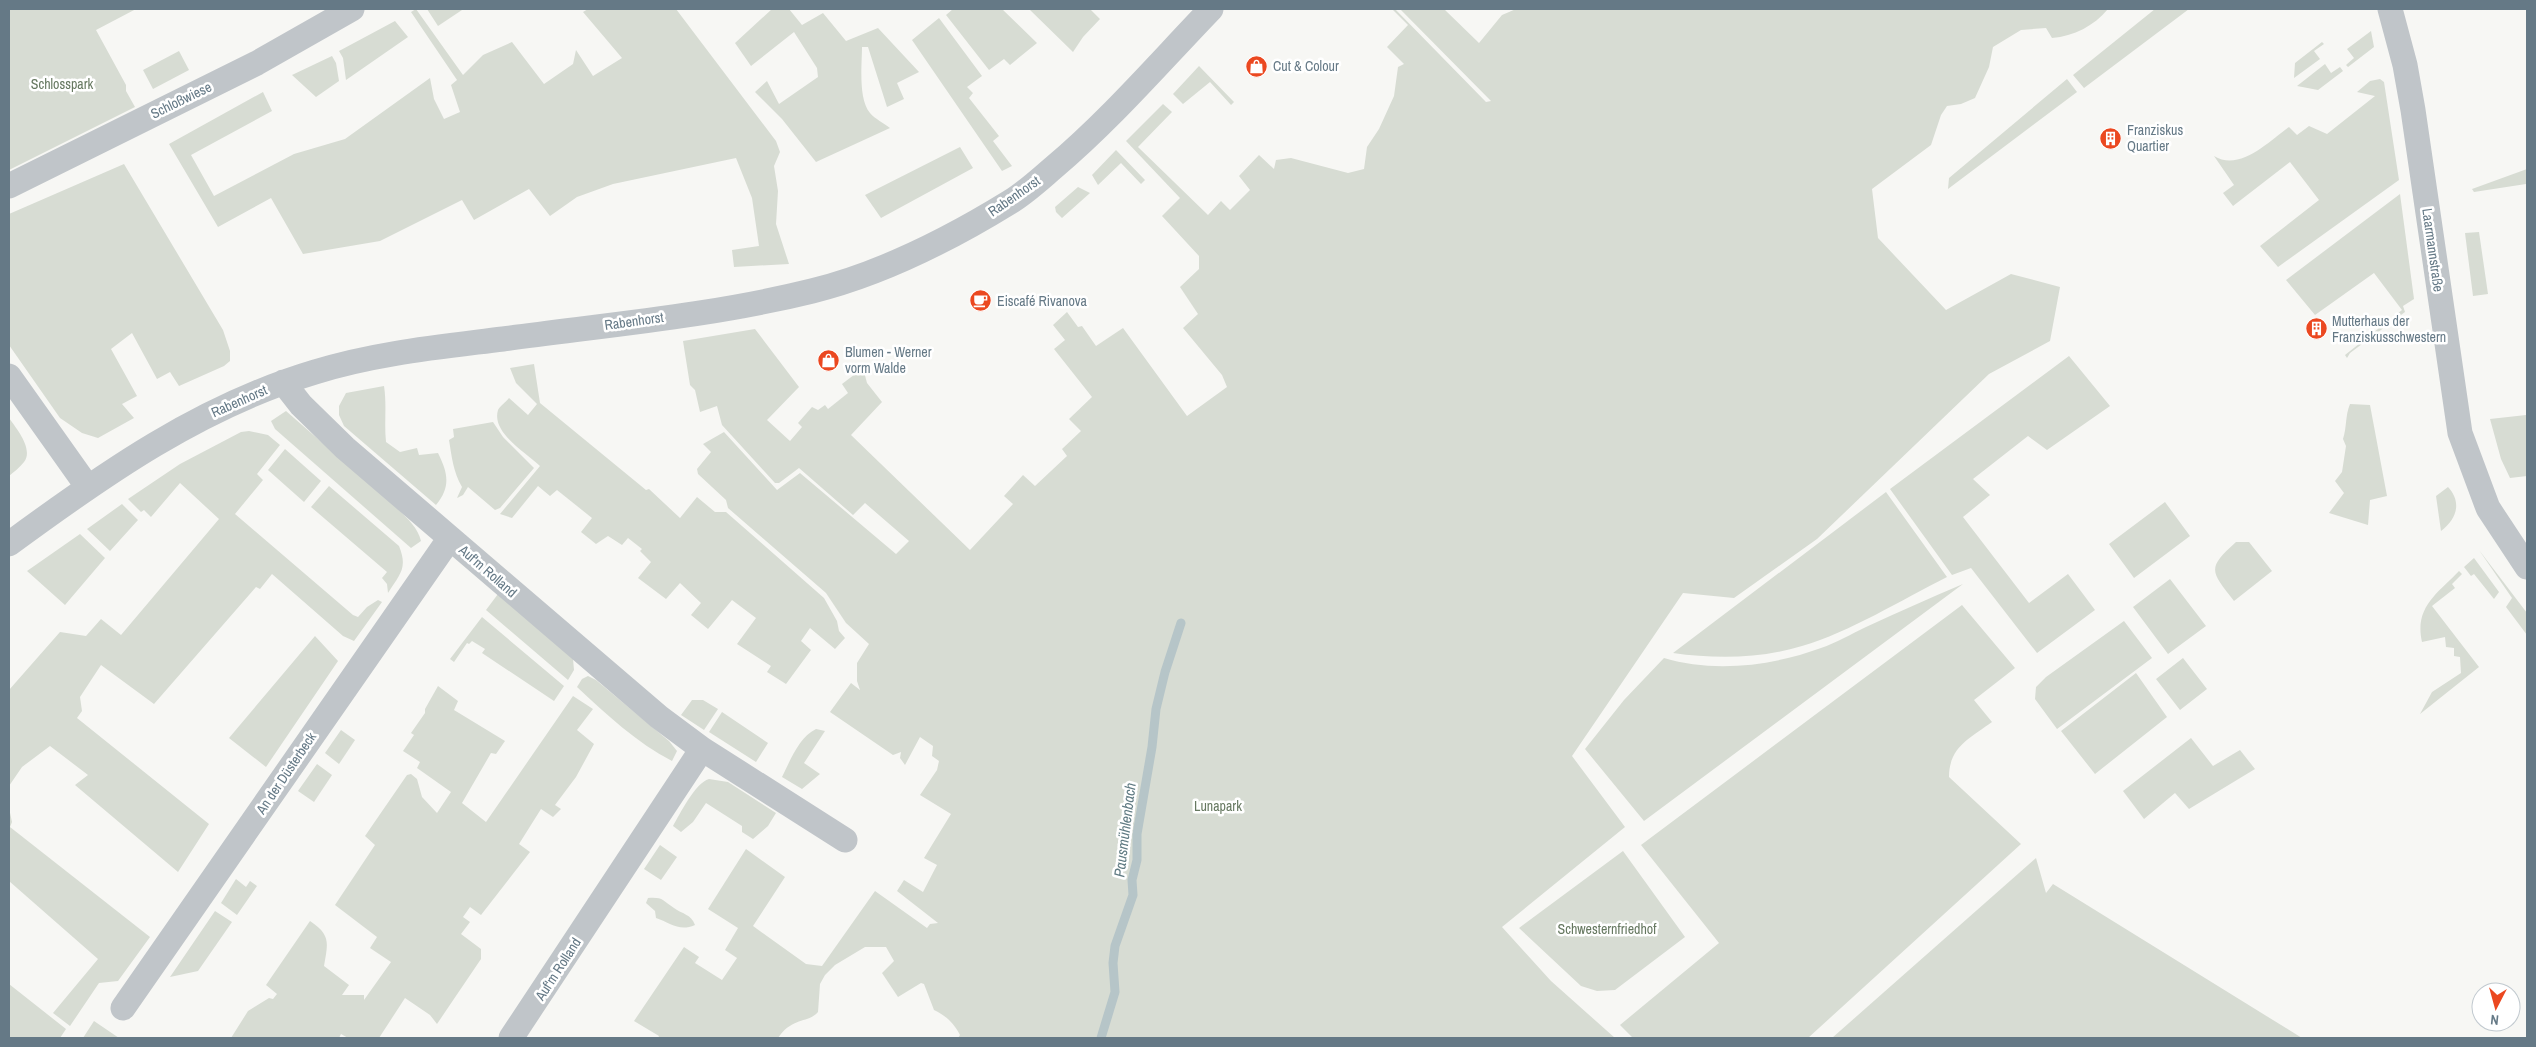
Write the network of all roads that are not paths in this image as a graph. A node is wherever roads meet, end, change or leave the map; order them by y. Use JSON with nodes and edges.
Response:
{"nodes":[{"id":1,"x":352,"y":9,"type":"edge"},
{"id":2,"x":1211,"y":9,"type":"edge"},
{"id":3,"x":2390,"y":9,"type":"edge"},
{"id":4,"x":9,"y":186,"type":"edge"},
{"id":5,"x":9,"y":376,"type":"edge"},
{"id":6,"x":283,"y":382,"type":"junction"},
{"id":7,"x":87,"y":486,"type":"junction"},
{"id":8,"x":450,"y":538,"type":"junction"},
{"id":9,"x":9,"y":544,"type":"edge"},
{"id":10,"x":2527,"y":567,"type":"edge"},
{"id":11,"x":702,"y":749,"type":"junction"},
{"id":12,"x":845,"y":840,"type":"dead end"},
{"id":13,"x":123,"y":1008,"type":"dead end"},
{"id":14,"x":512,"y":1038,"type":"edge"}],
"edges":[{"from":1,"to":4,"type":"street","name":"Schloßwiese"},
{"from":2,"to":6,"type":"street","name":"Rabenhorst"},
{"from":3,"to":10,"type":"street","name":"Laarmannstraße"},
{"from":5,"to":7,"type":"street"},
{"from":6,"to":7,"type":"street","name":"Rabenhorst"},
{"from":6,"to":8,"type":"street","name":"Auf'm Rolland"},
{"from":7,"to":9,"type":"street","name":"Rabenhorst"},
{"from":8,"to":11,"type":"street","name":"Auf'm Rolland"},
{"from":8,"to":13,"type":"street","name":"An der Düsterbeck"},
{"from":11,"to":12,"type":"street","name":"Auf'm Rolland"},
{"from":11,"to":14,"type":"street","name":"Auf'm Rolland"}]}
